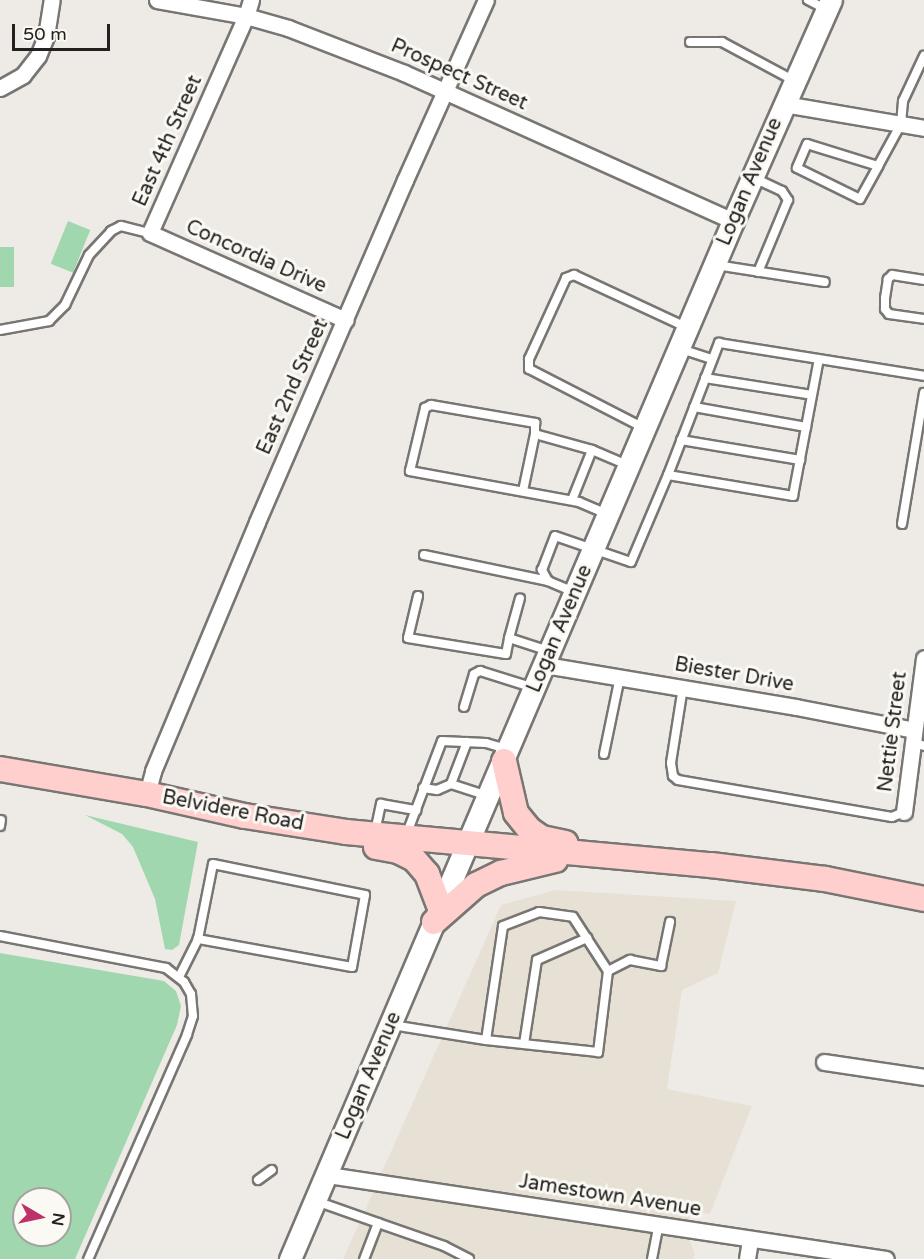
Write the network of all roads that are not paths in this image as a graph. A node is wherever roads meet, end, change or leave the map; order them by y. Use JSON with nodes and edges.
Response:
{"nodes":[{"id":1,"x":52,"y":0,"type":"edge"},
{"id":2,"x":156,"y":0,"type":"edge"},
{"id":3,"x":251,"y":0,"type":"edge"},
{"id":4,"x":486,"y":0,"type":"edge"},
{"id":5,"x":808,"y":0,"type":"edge"},
{"id":6,"x":829,"y":5,"type":"edge"},
{"id":7,"x":246,"y":16,"type":"junction"},
{"id":8,"x":690,"y":42,"type":"dead end"},
{"id":9,"x":924,"y":56,"type":"edge"},
{"id":10,"x":794,"y":81,"type":"junction"},
{"id":11,"x":0,"y":88,"type":"edge"},
{"id":12,"x":444,"y":91,"type":"junction"},
{"id":13,"x":784,"y":104,"type":"junction"},
{"id":14,"x":902,"y":124,"type":"junction"},
{"id":15,"x":924,"y":128,"type":"edge"},
{"id":16,"x":878,"y":166,"type":"junction"},
{"id":17,"x":752,"y":177,"type":"junction"},
{"id":18,"x":733,"y":221,"type":"junction"},
{"id":19,"x":150,"y":233,"type":"junction"},
{"id":20,"x":714,"y":265,"type":"junction"},
{"id":21,"x":758,"y":272,"type":"junction"},
{"id":22,"x":924,"y":280,"type":"edge"},
{"id":23,"x":825,"y":282,"type":"dead end"},
{"id":24,"x":924,"y":319,"type":"edge"},
{"id":25,"x":345,"y":320,"type":"junction"},
{"id":26,"x":688,"y":328,"type":"junction"},
{"id":27,"x":0,"y":330,"type":"edge"},
{"id":28,"x":679,"y":348,"type":"junction"},
{"id":29,"x":712,"y":359,"type":"junction"},
{"id":30,"x":819,"y":359,"type":"junction"},
{"id":31,"x":924,"y":376,"type":"edge"},
{"id":32,"x":705,"y":378,"type":"junction"},
{"id":33,"x":924,"y":393,"type":"edge"},
{"id":34,"x":812,"y":395,"type":"junction"},
{"id":35,"x":694,"y":407,"type":"junction"},
{"id":36,"x":806,"y":427,"type":"junction"},
{"id":37,"x":645,"y":428,"type":"junction"},
{"id":38,"x":535,"y":434,"type":"junction"},
{"id":39,"x":681,"y":440,"type":"junction"},
{"id":40,"x":592,"y":450,"type":"junction"},
{"id":41,"x":800,"y":460,"type":"junction"},
{"id":42,"x":629,"y":466,"type":"junction"},
{"id":43,"x":668,"y":475,"type":"junction"},
{"id":44,"x":523,"y":491,"type":"junction"},
{"id":45,"x":572,"y":500,"type":"junction"},
{"id":46,"x":609,"y":515,"type":"junction"},
{"id":47,"x":902,"y":524,"type":"dead end"},
{"id":48,"x":594,"y":549,"type":"junction"},
{"id":49,"x":424,"y":555,"type":"dead end"},
{"id":50,"x":548,"y":580,"type":"junction"},
{"id":51,"x":576,"y":593,"type":"junction"},
{"id":52,"x":417,"y":596,"type":"dead end"},
{"id":53,"x":520,"y":598,"type":"dead end"},
{"id":54,"x":510,"y":638,"type":"junction"},
{"id":55,"x":548,"y":658,"type":"junction"},
{"id":56,"x":924,"y":658,"type":"edge"},
{"id":57,"x":620,"y":677,"type":"junction"},
{"id":58,"x":683,"y":687,"type":"junction"},
{"id":59,"x":535,"y":689,"type":"junction"},
{"id":60,"x":464,"y":707,"type":"dead end"},
{"id":61,"x":917,"y":739,"type":"edge"},
{"id":62,"x":467,"y":742,"type":"junction"},
{"id":63,"x":604,"y":754,"type":"dead end"},
{"id":64,"x":506,"y":755,"type":"junction"},
{"id":65,"x":0,"y":768,"type":"edge"},
{"id":66,"x":451,"y":784,"type":"junction"},
{"id":67,"x":423,"y":788,"type":"junction"},
{"id":68,"x":147,"y":794,"type":"junction"},
{"id":69,"x":488,"y":796,"type":"junction"},
{"id":70,"x":416,"y":810,"type":"junction"},
{"id":71,"x":904,"y":812,"type":"joint"},
{"id":72,"x":311,"y":826,"type":"junction"},
{"id":73,"x":374,"y":835,"type":"junction"},
{"id":74,"x":405,"y":838,"type":"junction"},
{"id":75,"x":467,"y":845,"type":"junction"},
{"id":76,"x":613,"y":857,"type":"junction"},
{"id":77,"x":555,"y":860,"type":"junction"},
{"id":78,"x":924,"y":899,"type":"edge"},
{"id":79,"x":924,"y":908,"type":"edge"},
{"id":80,"x":437,"y":915,"type":"junction"},
{"id":81,"x":670,"y":922,"type":"dead end"},
{"id":82,"x":0,"y":936,"type":"edge"},
{"id":83,"x":586,"y":938,"type":"junction"},
{"id":84,"x":198,"y":939,"type":"junction"},
{"id":85,"x":608,"y":971,"type":"junction"},
{"id":86,"x":179,"y":977,"type":"junction"},
{"id":87,"x":390,"y":1024,"type":"junction"},
{"id":88,"x":486,"y":1040,"type":"junction"},
{"id":89,"x":524,"y":1044,"type":"junction"},
{"id":90,"x":824,"y":1062,"type":"dead end"},
{"id":91,"x":924,"y":1077,"type":"edge"},
{"id":92,"x":272,"y":1170,"type":"dead end"},
{"id":93,"x":328,"y":1175,"type":"junction"},
{"id":94,"x":258,"y":1180,"type":"dead end"},
{"id":95,"x":316,"y":1201,"type":"junction"},
{"id":96,"x":378,"y":1223,"type":"junction"},
{"id":97,"x":659,"y":1224,"type":"junction"},
{"id":98,"x":750,"y":1239,"type":"junction"},
{"id":99,"x":88,"y":1259,"type":"edge"},
{"id":100,"x":290,"y":1259,"type":"edge"},
{"id":101,"x":364,"y":1259,"type":"edge"},
{"id":102,"x":469,"y":1259,"type":"edge"},
{"id":103,"x":652,"y":1259,"type":"edge"},
{"id":104,"x":747,"y":1259,"type":"edge"},
{"id":105,"x":886,"y":1259,"type":"edge"}],
"edges":[{"from":1,"to":11,"type":"street"},
{"from":2,"to":7,"type":"street","name":"Prospect Street"},
{"from":3,"to":7,"type":"street","name":"East 4th Street"},
{"from":4,"to":12,"type":"street","name":"East 2nd Street"},
{"from":5,"to":6,"type":"lane"},
{"from":6,"to":10,"type":"main road","name":"Logan Avenue"},
{"from":7,"to":12,"type":"street","name":"Prospect Street"},
{"from":7,"to":19,"type":"street","name":"East 4th Street"},
{"from":8,"to":10,"type":"lane"},
{"from":9,"to":14,"type":"lane"},
{"from":10,"to":13,"type":"main road","name":"Logan Avenue"},
{"from":12,"to":18,"type":"street","name":"Prospect Street"},
{"from":12,"to":25,"type":"street","name":"East 2nd Street"},
{"from":13,"to":14,"type":"street"},
{"from":13,"to":17,"type":"main road","name":"Logan Avenue"},
{"from":14,"to":15,"type":"street"},
{"from":14,"to":16,"type":"lane"},
{"from":16,"to":16,"type":"lane"},
{"from":17,"to":18,"type":"main road","name":"Logan Avenue"},
{"from":17,"to":21,"type":"lane"},
{"from":18,"to":20,"type":"main road","name":"Logan Avenue"},
{"from":19,"to":25,"type":"street","name":"Concordia Drive"},
{"from":19,"to":27,"type":"lane"},
{"from":20,"to":21,"type":"lane"},
{"from":20,"to":26,"type":"main road","name":"Logan Avenue"},
{"from":21,"to":23,"type":"lane"},
{"from":22,"to":24,"type":"lane"},
{"from":25,"to":68,"type":"street","name":"East 2nd Street"},
{"from":26,"to":28,"type":"main road","name":"Logan Avenue"},
{"from":26,"to":37,"type":"lane"},
{"from":28,"to":29,"type":"lane"},
{"from":28,"to":37,"type":"main road","name":"Logan Avenue"},
{"from":29,"to":30,"type":"lane"},
{"from":29,"to":32,"type":"lane"},
{"from":30,"to":31,"type":"lane"},
{"from":30,"to":34,"type":"lane"},
{"from":32,"to":34,"type":"lane"},
{"from":32,"to":35,"type":"lane"},
{"from":33,"to":47,"type":"lane"},
{"from":34,"to":36,"type":"lane"},
{"from":35,"to":36,"type":"lane"},
{"from":35,"to":39,"type":"lane"},
{"from":36,"to":41,"type":"lane"},
{"from":37,"to":42,"type":"main road","name":"Logan Avenue"},
{"from":38,"to":40,"type":"lane"},
{"from":38,"to":44,"type":"lane"},
{"from":38,"to":44,"type":"lane"},
{"from":39,"to":41,"type":"lane"},
{"from":39,"to":43,"type":"lane"},
{"from":40,"to":42,"type":"lane"},
{"from":40,"to":45,"type":"lane"},
{"from":41,"to":43,"type":"lane"},
{"from":42,"to":46,"type":"main road","name":"Logan Avenue"},
{"from":43,"to":48,"type":"lane"},
{"from":44,"to":45,"type":"lane"},
{"from":45,"to":46,"type":"lane"},
{"from":46,"to":48,"type":"main road","name":"Logan Avenue"},
{"from":48,"to":50,"type":"lane"},
{"from":48,"to":51,"type":"main road","name":"Logan Avenue"},
{"from":49,"to":50,"type":"lane"},
{"from":50,"to":51,"type":"lane"},
{"from":51,"to":55,"type":"main road","name":"Logan Avenue"},
{"from":52,"to":54,"type":"lane"},
{"from":53,"to":54,"type":"lane"},
{"from":54,"to":55,"type":"lane"},
{"from":55,"to":57,"type":"street","name":"Biester Drive"},
{"from":55,"to":59,"type":"main road","name":"Logan Avenue"},
{"from":56,"to":61,"type":"street","name":"Nettie Street"},
{"from":57,"to":58,"type":"street","name":"Biester Drive"},
{"from":57,"to":63,"type":"lane"},
{"from":58,"to":61,"type":"street","name":"Biester Drive"},
{"from":58,"to":71,"type":"lane"},
{"from":59,"to":60,"type":"lane"},
{"from":59,"to":64,"type":"main road","name":"Logan Avenue"},
{"from":61,"to":71,"type":"street","name":"Nettie Street"},
{"from":62,"to":64,"type":"lane"},
{"from":62,"to":66,"type":"lane"},
{"from":62,"to":67,"type":"lane"},
{"from":64,"to":69,"type":"main road","name":"Logan Avenue"},
{"from":64,"to":76,"type":"main road"},
{"from":65,"to":68,"type":"main road","name":"Belvidere Road"},
{"from":66,"to":67,"type":"lane"},
{"from":66,"to":69,"type":"lane"},
{"from":67,"to":70,"type":"lane"},
{"from":68,"to":72,"type":"main road","name":"Belvidere Road"},
{"from":69,"to":75,"type":"main road","name":"Logan Avenue"},
{"from":70,"to":73,"type":"lane"},
{"from":70,"to":74,"type":"lane"},
{"from":72,"to":73,"type":"main road","name":"Belvidere Road"},
{"from":72,"to":80,"type":"main road"},
{"from":73,"to":74,"type":"main road","name":"Belvidere Road"},
{"from":74,"to":75,"type":"main road","name":"Belvidere Road"},
{"from":75,"to":76,"type":"main road"},
{"from":75,"to":77,"type":"main road"},
{"from":75,"to":80,"type":"main road","name":"Logan Avenue"},
{"from":76,"to":78,"type":"main road"},
{"from":77,"to":79,"type":"main road"},
{"from":77,"to":80,"type":"main road"},
{"from":80,"to":87,"type":"main road","name":"Logan Avenue"},
{"from":81,"to":85,"type":"lane"},
{"from":82,"to":86,"type":"lane"},
{"from":83,"to":85,"type":"lane"},
{"from":83,"to":88,"type":"lane"},
{"from":83,"to":89,"type":"lane"},
{"from":84,"to":84,"type":"lane"},
{"from":84,"to":86,"type":"lane"},
{"from":85,"to":89,"type":"lane"},
{"from":86,"to":99,"type":"lane"},
{"from":87,"to":88,"type":"lane"},
{"from":87,"to":93,"type":"main road","name":"Logan Avenue"},
{"from":88,"to":89,"type":"lane"},
{"from":90,"to":91,"type":"street"},
{"from":92,"to":94,"type":"lane"},
{"from":93,"to":95,"type":"main road","name":"Logan Avenue"},
{"from":93,"to":97,"type":"street","name":"Jamestown Avenue"},
{"from":95,"to":96,"type":"lane"},
{"from":95,"to":100,"type":"main road","name":"Logan Avenue"},
{"from":96,"to":101,"type":"lane"},
{"from":96,"to":102,"type":"lane"},
{"from":97,"to":98,"type":"street","name":"Jamestown Avenue"},
{"from":97,"to":103,"type":"lane"},
{"from":98,"to":104,"type":"street"},
{"from":98,"to":105,"type":"street","name":"Jamestown Avenue"}]}
